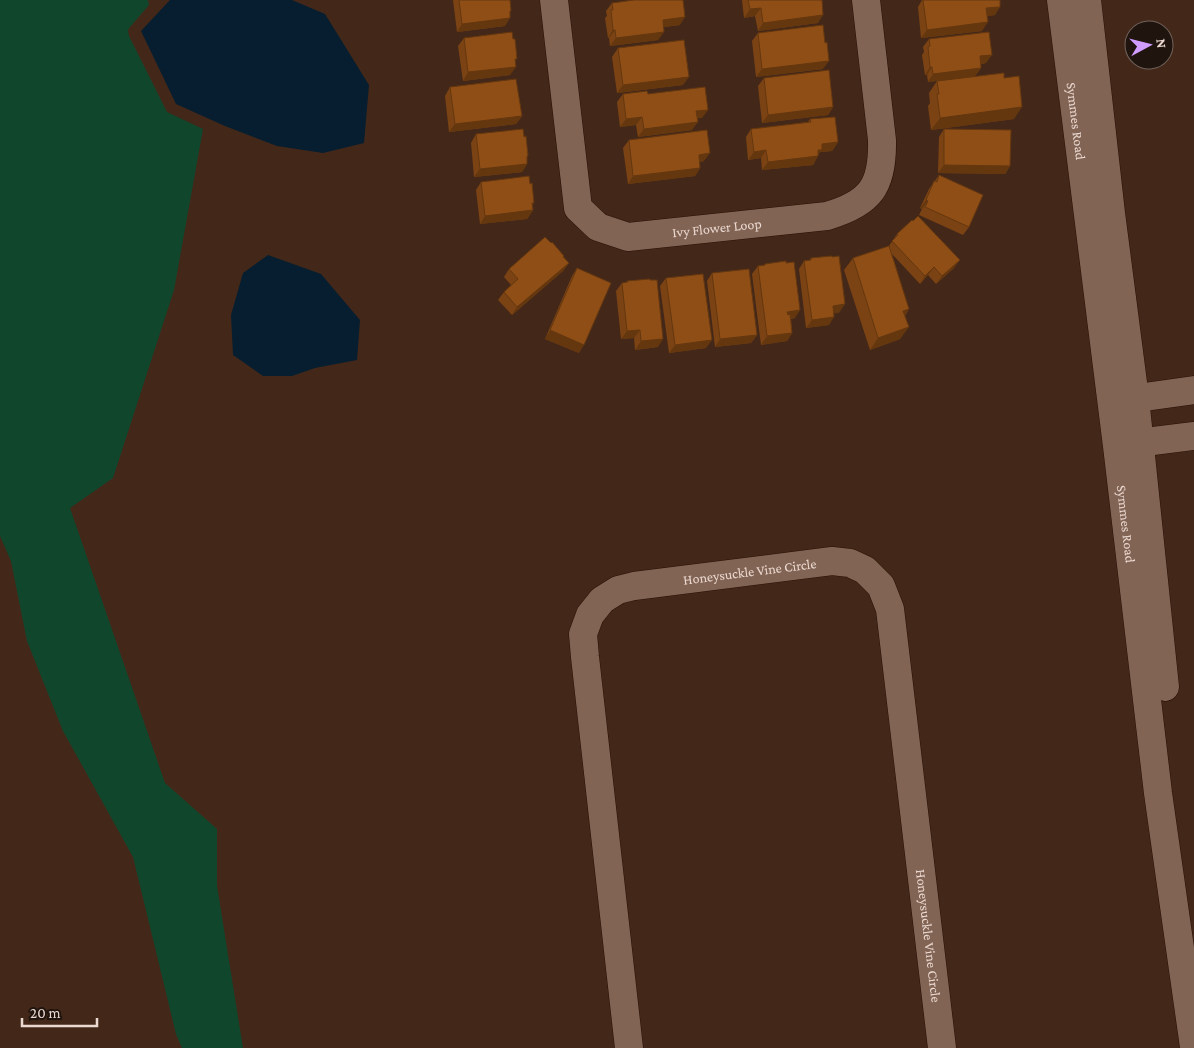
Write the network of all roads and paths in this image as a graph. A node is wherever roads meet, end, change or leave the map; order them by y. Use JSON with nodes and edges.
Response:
{"nodes":[{"id":1,"x":554,"y":0,"type":"edge"},
{"id":2,"x":866,"y":0,"type":"edge"},
{"id":3,"x":1061,"y":0,"type":"edge"},
{"id":4,"x":1087,"y":0,"type":"edge"},
{"id":5,"x":1194,"y":390,"type":"edge"},
{"id":6,"x":1123,"y":400,"type":"junction"},
{"id":7,"x":1194,"y":436,"type":"edge"},
{"id":8,"x":1128,"y":444,"type":"junction"},
{"id":9,"x":1194,"y":1002,"type":"edge"},
{"id":10,"x":1194,"y":1047,"type":"edge"},
{"id":11,"x":629,"y":1048,"type":"edge"},
{"id":12,"x":942,"y":1048,"type":"edge"}],
"edges":[{"from":1,"to":2,"type":"street","name":"Ivy Flower Loop"},
{"from":3,"to":6,"type":"street","name":"Symmes Road"},
{"from":4,"to":6,"type":"street","name":"Symmes Road"},
{"from":5,"to":6,"type":"street"},
{"from":6,"to":8,"type":"street","name":"Symmes Road"},
{"from":7,"to":8,"type":"street"},
{"from":8,"to":9,"type":"street","name":"Symmes Road"},
{"from":8,"to":10,"type":"street","name":"Symmes Road"},
{"from":11,"to":12,"type":"street","name":"Honeysuckle Vine Circle"}]}
